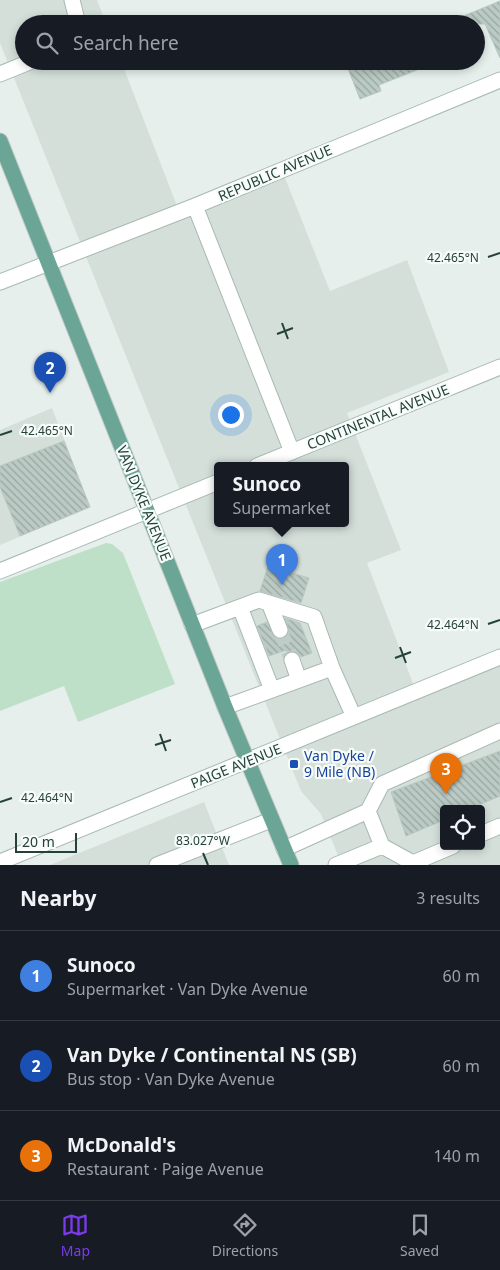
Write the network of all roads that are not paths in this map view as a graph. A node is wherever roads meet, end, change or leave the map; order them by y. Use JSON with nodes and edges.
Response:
{"nodes":[{"id":1,"x":72,"y":0,"type":"edge"},
{"id":2,"x":76,"y":15,"type":"edge"},
{"id":3,"x":15,"y":68,"type":"edge"},
{"id":4,"x":0,"y":74,"type":"edge"},
{"id":5,"x":500,"y":80,"type":"edge"},
{"id":6,"x":0,"y":141,"type":"edge"},
{"id":7,"x":194,"y":206,"type":"junction"},
{"id":8,"x":48,"y":263,"type":"junction"},
{"id":9,"x":0,"y":282,"type":"edge"},
{"id":10,"x":500,"y":367,"type":"edge"},
{"id":11,"x":292,"y":452,"type":"junction"},
{"id":12,"x":267,"y":462,"type":"edge"},
{"id":13,"x":214,"y":484,"type":"edge"},
{"id":14,"x":147,"y":511,"type":"junction"},
{"id":15,"x":0,"y":571,"type":"edge"},
{"id":16,"x":270,"y":603,"type":"junction"},
{"id":17,"x":240,"y":607,"type":"junction"},
{"id":18,"x":192,"y":625,"type":"junction"},
{"id":19,"x":280,"y":630,"type":"tunnel mouth"},
{"id":20,"x":500,"y":657,"type":"edge"},
{"id":21,"x":292,"y":660,"type":"tunnel mouth"},
{"id":22,"x":332,"y":668,"type":"junction"},
{"id":23,"x":299,"y":680,"type":"junction"},
{"id":24,"x":272,"y":690,"type":"junction"},
{"id":25,"x":225,"y":707,"type":"junction"},
{"id":26,"x":354,"y":718,"type":"junction"},
{"id":27,"x":500,"y":731,"type":"edge"},
{"id":28,"x":247,"y":762,"type":"junction"},
{"id":29,"x":368,"y":811,"type":"junction"},
{"id":30,"x":271,"y":820,"type":"junction"},
{"id":31,"x":500,"y":826,"type":"edge"},
{"id":32,"x":485,"y":832,"type":"edge"},
{"id":33,"x":382,"y":846,"type":"junction"},
{"id":34,"x":284,"y":849,"type":"junction"},
{"id":35,"x":444,"y":850,"type":"edge"},
{"id":36,"x":194,"y":858,"type":"edge"},
{"id":37,"x":0,"y":862,"type":"edge"},
{"id":38,"x":157,"y":865,"type":"edge"},
{"id":39,"x":291,"y":865,"type":"edge"},
{"id":40,"x":336,"y":865,"type":"edge"}],
"edges":[{"from":1,"to":2,"type":"street"},
{"from":3,"to":4,"type":"street"},
{"from":5,"to":7,"type":"street","name":"REPUBLIC AVENUE"},
{"from":6,"to":8,"type":"main road","name":"VAN DYKE AVENUE"},
{"from":7,"to":8,"type":"street","name":"REPUBLIC AVENUE"},
{"from":7,"to":11,"type":"street"},
{"from":8,"to":9,"type":"street","name":"REPUBLIC AVENUE"},
{"from":8,"to":14,"type":"main road","name":"VAN DYKE AVENUE"},
{"from":10,"to":11,"type":"street","name":"CONTINENTAL AVENUE"},
{"from":11,"to":12,"type":"street","name":"CONTINENTAL AVENUE"},
{"from":13,"to":14,"type":"street"},
{"from":14,"to":15,"type":"street"},
{"from":14,"to":18,"type":"main road","name":"VAN DYKE AVENUE"},
{"from":16,"to":17,"type":"street"},
{"from":16,"to":19,"type":"street"},
{"from":16,"to":22,"type":"street"},
{"from":17,"to":18,"type":"street"},
{"from":17,"to":24,"type":"street"},
{"from":18,"to":25,"type":"main road","name":"VAN DYKE AVENUE"},
{"from":20,"to":26,"type":"street","name":"PAIGE AVENUE"},
{"from":21,"to":23,"type":"street"},
{"from":22,"to":23,"type":"street"},
{"from":22,"to":26,"type":"street"},
{"from":23,"to":24,"type":"street"},
{"from":24,"to":25,"type":"street"},
{"from":25,"to":28,"type":"main road","name":"VAN DYKE AVENUE"},
{"from":26,"to":28,"type":"street","name":"PAIGE AVENUE"},
{"from":27,"to":29,"type":"street"},
{"from":28,"to":30,"type":"main road","name":"VAN DYKE AVENUE"},
{"from":28,"to":37,"type":"street","name":"PAIGE AVENUE"},
{"from":29,"to":33,"type":"street"},
{"from":29,"to":34,"type":"street"},
{"from":30,"to":34,"type":"main road","name":"VAN DYKE AVENUE"},
{"from":30,"to":36,"type":"street"},
{"from":31,"to":32,"type":"street"},
{"from":33,"to":35,"type":"street"},
{"from":33,"to":40,"type":"street"},
{"from":34,"to":39,"type":"main road","name":"VAN DYKE AVENUE"},
{"from":36,"to":38,"type":"street"}]}
